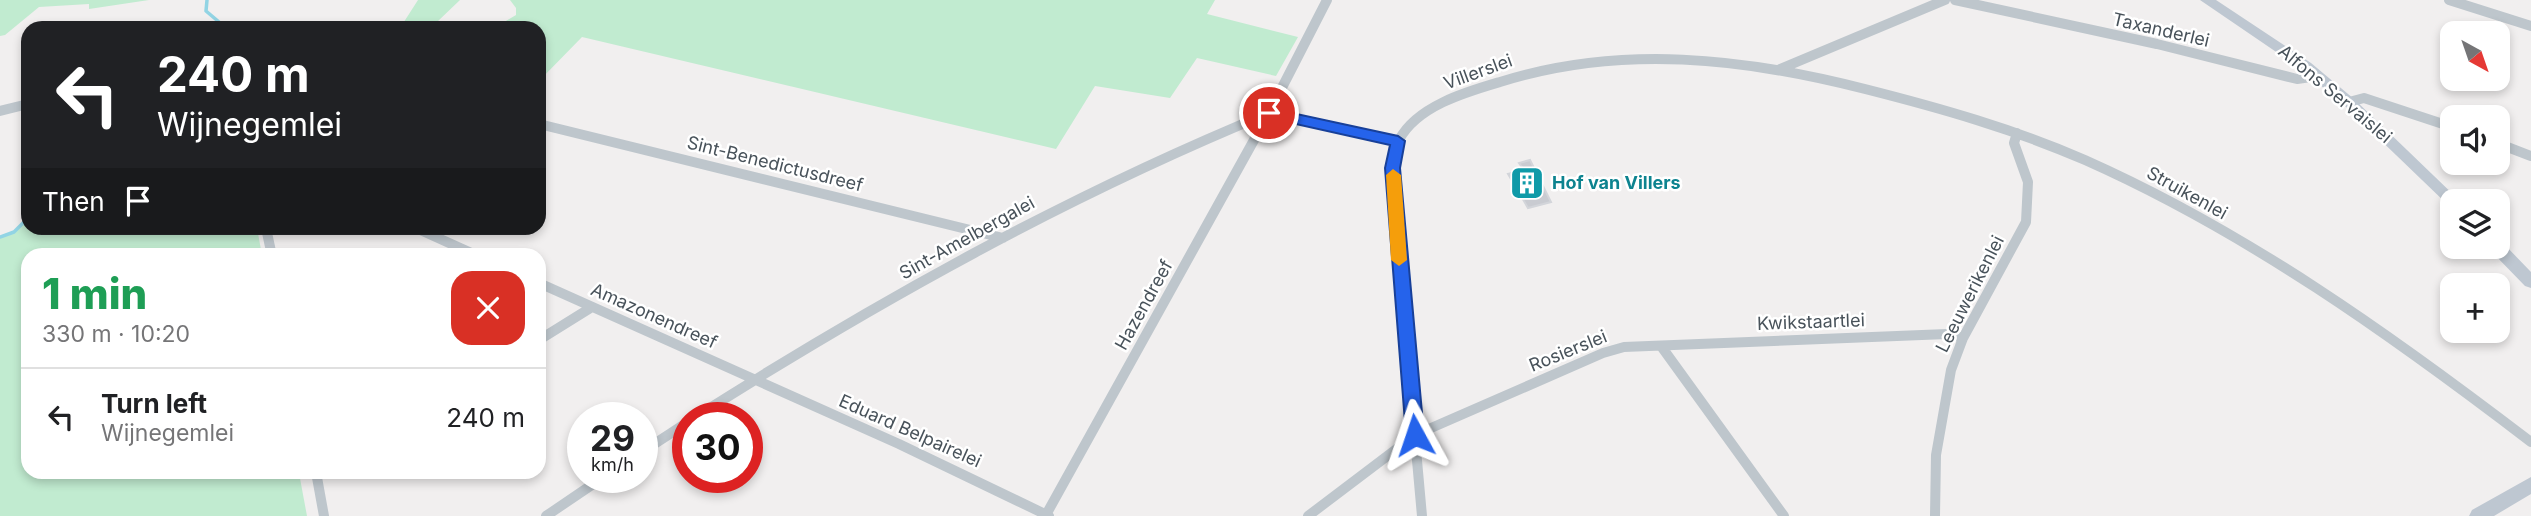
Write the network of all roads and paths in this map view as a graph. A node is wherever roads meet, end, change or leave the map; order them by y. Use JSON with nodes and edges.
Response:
{"nodes":[{"id":1,"x":1327,"y":0,"type":"edge"},
{"id":2,"x":1945,"y":0,"type":"edge"},
{"id":3,"x":1955,"y":0,"type":"edge"},
{"id":4,"x":2207,"y":0,"type":"edge"},
{"id":5,"x":2449,"y":0,"type":"edge"},
{"id":6,"x":2531,"y":26,"type":"edge"},
{"id":7,"x":1780,"y":69,"type":"junction"},
{"id":8,"x":2318,"y":76,"type":"junction"},
{"id":9,"x":2349,"y":102,"type":"junction"},
{"id":10,"x":21,"y":106,"type":"edge"},
{"id":11,"x":0,"y":111,"type":"edge"},
{"id":12,"x":1269,"y":113,"type":"junction"},
{"id":13,"x":2440,"y":123,"type":"edge"},
{"id":14,"x":546,"y":126,"type":"edge"},
{"id":15,"x":2017,"y":133,"type":"junction"},
{"id":16,"x":1398,"y":141,"type":"junction"},
{"id":17,"x":2510,"y":149,"type":"edge"},
{"id":18,"x":2531,"y":156,"type":"edge"},
{"id":19,"x":2440,"y":189,"type":"edge"},
{"id":20,"x":432,"y":235,"type":"edge"},
{"id":21,"x":1003,"y":238,"type":"junction"},
{"id":22,"x":460,"y":248,"type":"edge"},
{"id":23,"x":2509,"y":259,"type":"edge"},
{"id":24,"x":2531,"y":282,"type":"edge"},
{"id":25,"x":546,"y":286,"type":"edge"},
{"id":26,"x":592,"y":307,"type":"junction"},
{"id":27,"x":546,"y":336,"type":"edge"},
{"id":28,"x":1963,"y":338,"type":"junction"},
{"id":29,"x":1661,"y":346,"type":"junction"},
{"id":30,"x":754,"y":380,"type":"junction"},
{"id":31,"x":719,"y":402,"type":"edge"},
{"id":32,"x":1415,"y":435,"type":"junction"},
{"id":33,"x":2531,"y":442,"type":"edge"},
{"id":34,"x":319,"y":479,"type":"edge"},
{"id":35,"x":2531,"y":485,"type":"edge"},
{"id":36,"x":580,"y":493,"type":"edge"},
{"id":37,"x":1048,"y":515,"type":"edge"},
{"id":38,"x":324,"y":516,"type":"edge"},
{"id":39,"x":546,"y":516,"type":"edge"},
{"id":40,"x":1308,"y":516,"type":"edge"},
{"id":41,"x":1422,"y":516,"type":"edge"},
{"id":42,"x":1784,"y":516,"type":"edge"},
{"id":43,"x":1935,"y":516,"type":"edge"},
{"id":44,"x":2478,"y":516,"type":"edge"}],
"edges":[{"from":1,"to":12,"type":"street","name":"Hazendreef"},
{"from":2,"to":7,"type":"street","name":"Villerslei"},
{"from":3,"to":8,"type":"street","name":"Taxanderlei"},
{"from":4,"to":8,"type":"street","name":"Alfons Servaislei"},
{"from":5,"to":6,"type":"street"},
{"from":7,"to":15,"type":"street","name":"Struikenlei"},
{"from":7,"to":16,"type":"street","name":"Villerslei"},
{"from":8,"to":9,"type":"street","name":"Alfons Servaislei"},
{"from":9,"to":13,"type":"street"},
{"from":9,"to":19,"type":"street","name":"Alfons Servaislei"},
{"from":10,"to":11,"type":"street"},
{"from":12,"to":16,"type":"street"},
{"from":12,"to":21,"type":"street","name":"Sint-Amelbergalei"},
{"from":12,"to":37,"type":"street","name":"Hazendreef"},
{"from":14,"to":21,"type":"street","name":"Sint-Benedictusdreef"},
{"from":15,"to":28,"type":"street","name":"Leeuwerikenlei"},
{"from":15,"to":33,"type":"street","name":"Struikenlei"},
{"from":16,"to":32,"type":"street"},
{"from":17,"to":18,"type":"street"},
{"from":20,"to":22,"type":"street"},
{"from":21,"to":30,"type":"street","name":"Sint-Amelbergalei"},
{"from":23,"to":24,"type":"street"},
{"from":25,"to":26,"type":"street","name":"Amazonendreef"},
{"from":26,"to":27,"type":"street"},
{"from":26,"to":30,"type":"street","name":"Amazonendreef"},
{"from":28,"to":29,"type":"street","name":"Kwikstaartlei"},
{"from":28,"to":43,"type":"street","name":"Leeuwerikenlei"},
{"from":29,"to":32,"type":"street","name":"Rosierslei"},
{"from":29,"to":42,"type":"street"},
{"from":30,"to":31,"type":"street","name":"Sint-Amelbergalei"},
{"from":30,"to":37,"type":"street","name":"Eduard Belpairelei"},
{"from":32,"to":40,"type":"street","name":"Rosierslei"},
{"from":32,"to":41,"type":"street"},
{"from":34,"to":38,"type":"street"},
{"from":35,"to":44,"type":"street"},
{"from":36,"to":39,"type":"street"}]}
